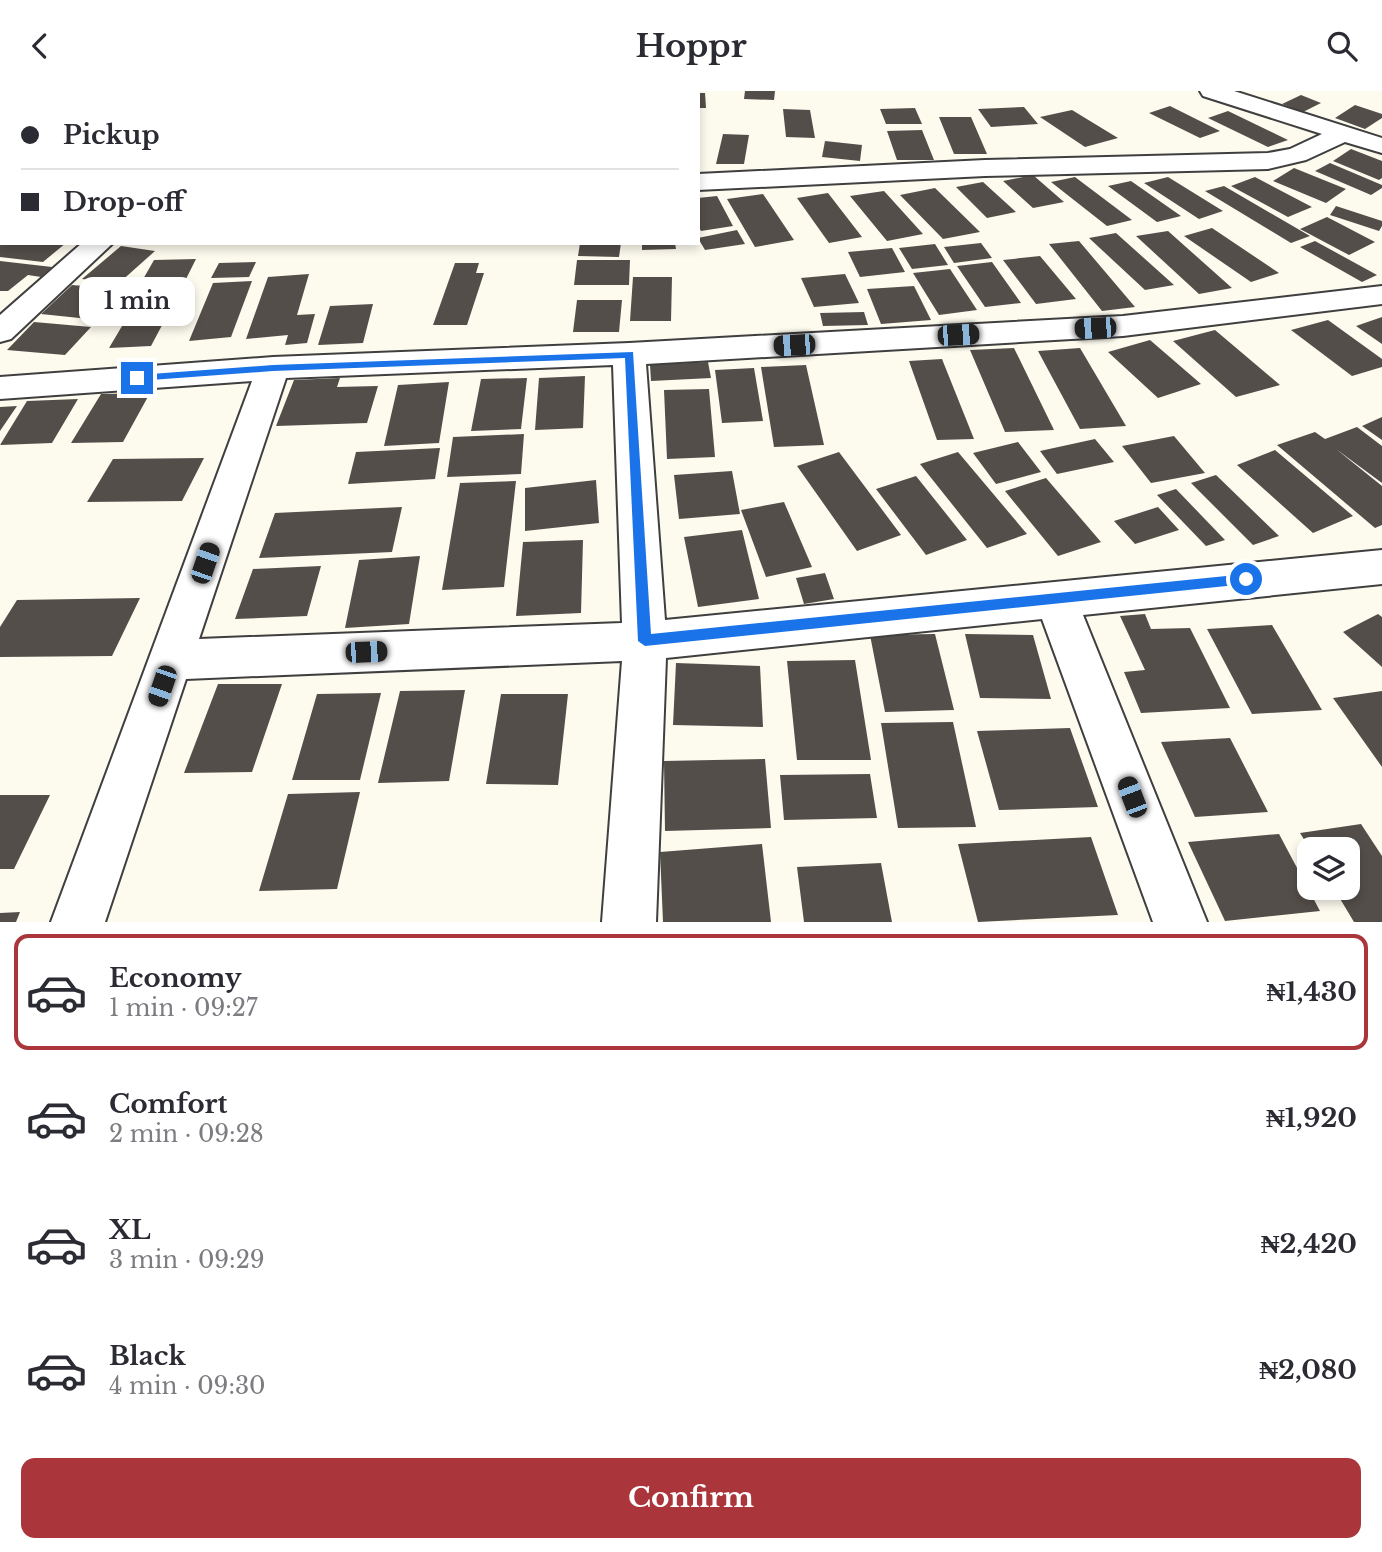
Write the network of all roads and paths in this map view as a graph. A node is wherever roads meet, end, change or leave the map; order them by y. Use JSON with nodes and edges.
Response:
{"nodes":[{"id":1,"x":1211,"y":91,"type":"edge"},
{"id":2,"x":1343,"y":133,"type":"junction"},
{"id":3,"x":1382,"y":146,"type":"edge"},
{"id":4,"x":700,"y":182,"type":"edge"},
{"id":5,"x":97,"y":245,"type":"edge"},
{"id":6,"x":1382,"y":295,"type":"edge"},
{"id":7,"x":0,"y":332,"type":"edge"},
{"id":8,"x":629,"y":354,"type":"junction"},
{"id":9,"x":273,"y":368,"type":"junction"},
{"id":10,"x":0,"y":388,"type":"edge"},
{"id":11,"x":1382,"y":566,"type":"edge"},
{"id":12,"x":1055,"y":598,"type":"junction"},
{"id":13,"x":645,"y":641,"type":"junction"},
{"id":14,"x":171,"y":660,"type":"junction"},
{"id":15,"x":78,"y":922,"type":"edge"},
{"id":16,"x":629,"y":922,"type":"edge"},
{"id":17,"x":1180,"y":922,"type":"edge"}],
"edges":[{"from":1,"to":2,"type":"street"},
{"from":2,"to":3,"type":"street"},
{"from":2,"to":4,"type":"street"},
{"from":5,"to":7,"type":"street"},
{"from":6,"to":8,"type":"street"},
{"from":8,"to":9,"type":"street"},
{"from":8,"to":13,"type":"street"},
{"from":9,"to":10,"type":"street"},
{"from":9,"to":14,"type":"street"},
{"from":11,"to":12,"type":"street"},
{"from":12,"to":13,"type":"street"},
{"from":12,"to":17,"type":"street"},
{"from":13,"to":14,"type":"street"},
{"from":13,"to":16,"type":"street"},
{"from":14,"to":15,"type":"street"}]}
